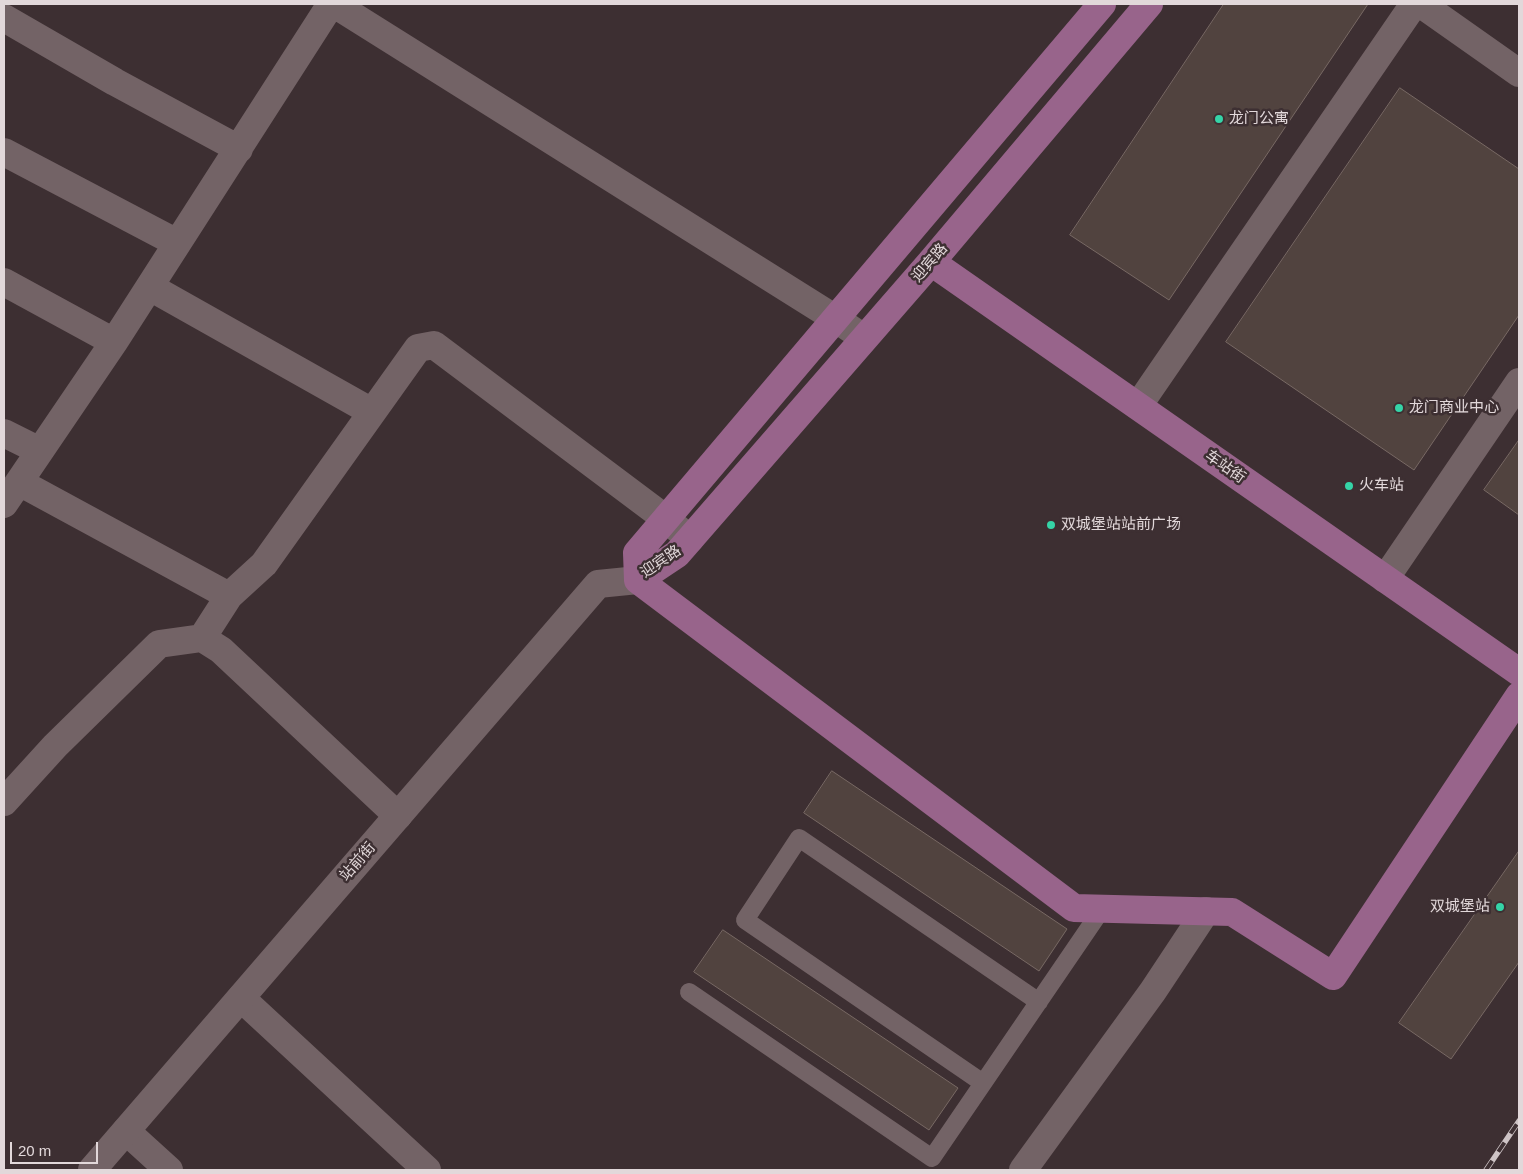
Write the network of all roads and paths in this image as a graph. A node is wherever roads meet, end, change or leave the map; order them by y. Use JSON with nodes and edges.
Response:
{"nodes":[{"id":1,"x":333,"y":4,"type":"edge"},
{"id":2,"x":1102,"y":4,"type":"edge"},
{"id":3,"x":1149,"y":4,"type":"edge"},
{"id":4,"x":1414,"y":4,"type":"edge"},
{"id":5,"x":1421,"y":4,"type":"edge"},
{"id":6,"x":4,"y":18,"type":"edge"},
{"id":7,"x":1519,"y":73,"type":"edge"},
{"id":8,"x":238,"y":148,"type":"junction"},
{"id":9,"x":4,"y":152,"type":"edge"},
{"id":10,"x":178,"y":243,"type":"junction"},
{"id":11,"x":931,"y":262,"type":"junction"},
{"id":12,"x":4,"y":282,"type":"edge"},
{"id":13,"x":150,"y":287,"type":"junction"},
{"id":14,"x":836,"y":319,"type":"junction"},
{"id":15,"x":864,"y":338,"type":"junction"},
{"id":16,"x":114,"y":342,"type":"junction"},
{"id":17,"x":1519,"y":382,"type":"edge"},
{"id":18,"x":1138,"y":406,"type":"junction"},
{"id":19,"x":372,"y":412,"type":"junction"},
{"id":20,"x":4,"y":433,"type":"edge"},
{"id":21,"x":40,"y":451,"type":"junction"},
{"id":22,"x":19,"y":482,"type":"junction"},
{"id":23,"x":4,"y":504,"type":"edge"},
{"id":24,"x":666,"y":519,"type":"junction"},
{"id":25,"x":690,"y":539,"type":"junction"},
{"id":26,"x":1385,"y":579,"type":"junction"},
{"id":27,"x":638,"y":580,"type":"junction"},
{"id":28,"x":229,"y":596,"type":"junction"},
{"id":29,"x":202,"y":638,"type":"junction"},
{"id":30,"x":1519,"y":672,"type":"edge"},
{"id":31,"x":1519,"y":696,"type":"edge"},
{"id":32,"x":4,"y":802,"type":"edge"},
{"id":33,"x":398,"y":816,"type":"junction"},
{"id":34,"x":1102,"y":909,"type":"junction"},
{"id":35,"x":1206,"y":911,"type":"junction"},
{"id":36,"x":689,"y":992,"type":"dead end"},
{"id":37,"x":241,"y":998,"type":"junction"},
{"id":38,"x":1039,"y":1002,"type":"junction"},
{"id":39,"x":984,"y":1082,"type":"junction"},
{"id":40,"x":126,"y":1131,"type":"junction"},
{"id":41,"x":92,"y":1170,"type":"edge"},
{"id":42,"x":169,"y":1170,"type":"edge"},
{"id":43,"x":427,"y":1170,"type":"edge"},
{"id":44,"x":1023,"y":1170,"type":"edge"}],
"edges":[{"from":1,"to":8,"type":"street"},
{"from":1,"to":14,"type":"street"},
{"from":2,"to":14,"type":"main road","name":"迎宾路"},
{"from":3,"to":11,"type":"main road","name":"迎宾路"},
{"from":4,"to":18,"type":"street"},
{"from":5,"to":7,"type":"street"},
{"from":6,"to":8,"type":"street"},
{"from":8,"to":10,"type":"street"},
{"from":9,"to":10,"type":"street"},
{"from":10,"to":13,"type":"street"},
{"from":11,"to":15,"type":"main road","name":"迎宾路"},
{"from":11,"to":18,"type":"main road","name":"车站街"},
{"from":12,"to":16,"type":"street"},
{"from":13,"to":16,"type":"street"},
{"from":13,"to":19,"type":"street"},
{"from":14,"to":15,"type":"street"},
{"from":14,"to":24,"type":"main road","name":"迎宾路"},
{"from":15,"to":25,"type":"main road","name":"迎宾路"},
{"from":16,"to":21,"type":"street"},
{"from":17,"to":26,"type":"street"},
{"from":18,"to":26,"type":"main road","name":"车站街"},
{"from":19,"to":24,"type":"street"},
{"from":19,"to":28,"type":"street"},
{"from":20,"to":21,"type":"street"},
{"from":21,"to":22,"type":"street"},
{"from":22,"to":23,"type":"street"},
{"from":22,"to":28,"type":"street"},
{"from":24,"to":25,"type":"street"},
{"from":24,"to":27,"type":"main road","name":"迎宾路"},
{"from":25,"to":27,"type":"main road","name":"迎宾路"},
{"from":26,"to":30,"type":"main road","name":"车站街"},
{"from":27,"to":33,"type":"street","name":"站前街"},
{"from":27,"to":34,"type":"main road"},
{"from":28,"to":29,"type":"street"},
{"from":29,"to":32,"type":"street"},
{"from":29,"to":33,"type":"street"},
{"from":31,"to":35,"type":"main road"},
{"from":33,"to":37,"type":"street","name":"站前街"},
{"from":34,"to":35,"type":"main road"},
{"from":34,"to":38,"type":"lane"},
{"from":35,"to":44,"type":"street"},
{"from":36,"to":39,"type":"lane"},
{"from":37,"to":40,"type":"street","name":"站前街"},
{"from":37,"to":43,"type":"street"},
{"from":38,"to":39,"type":"lane"},
{"from":38,"to":39,"type":"lane"},
{"from":40,"to":41,"type":"street","name":"站前街"},
{"from":40,"to":42,"type":"street"}]}
